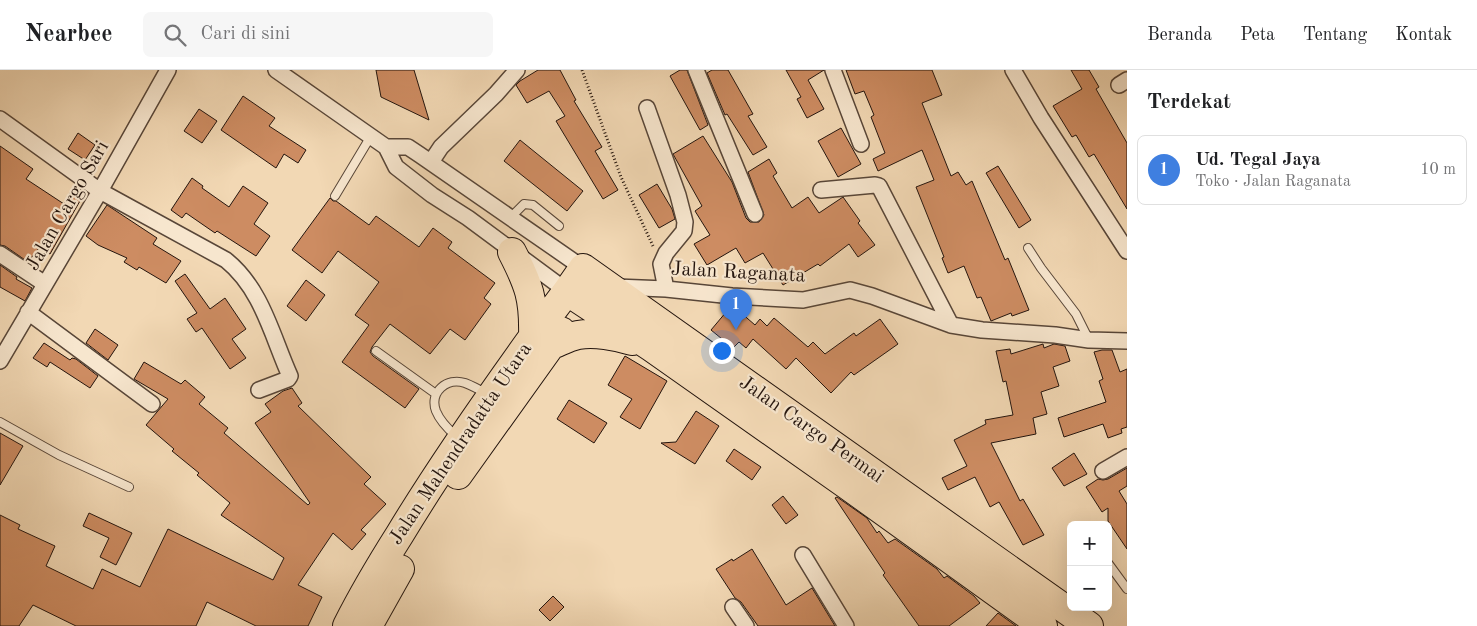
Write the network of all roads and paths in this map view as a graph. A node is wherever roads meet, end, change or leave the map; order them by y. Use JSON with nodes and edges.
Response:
{"nodes":[{"id":1,"x":168,"y":70,"type":"edge"},
{"id":2,"x":276,"y":70,"type":"edge"},
{"id":3,"x":517,"y":70,"type":"edge"},
{"id":4,"x":582,"y":70,"type":"edge"},
{"id":5,"x":696,"y":70,"type":"edge"},
{"id":6,"x":833,"y":70,"type":"edge"},
{"id":7,"x":1013,"y":70,"type":"edge"},
{"id":8,"x":646,"y":108,"type":"dead end"},
{"id":9,"x":0,"y":119,"type":"edge"},
{"id":10,"x":371,"y":136,"type":"junction"},
{"id":11,"x":861,"y":144,"type":"dead end"},
{"id":12,"x":386,"y":147,"type":"junction"},
{"id":13,"x":431,"y":162,"type":"junction"},
{"id":14,"x":821,"y":190,"type":"dead end"},
{"id":15,"x":100,"y":191,"type":"junction"},
{"id":16,"x":335,"y":196,"type":"dead end"},
{"id":17,"x":484,"y":198,"type":"junction"},
{"id":18,"x":755,"y":214,"type":"dead end"},
{"id":19,"x":511,"y":217,"type":"junction"},
{"id":20,"x":468,"y":218,"type":"junction"},
{"id":21,"x":560,"y":226,"type":"dead end"},
{"id":22,"x":1028,"y":248,"type":"dead end"},
{"id":23,"x":1127,"y":251,"type":"edge"},
{"id":24,"x":512,"y":252,"type":"junction"},
{"id":25,"x":0,"y":254,"type":"edge"},
{"id":26,"x":661,"y":264,"type":"junction"},
{"id":27,"x":598,"y":279,"type":"junction"},
{"id":28,"x":45,"y":284,"type":"junction"},
{"id":29,"x":666,"y":289,"type":"junction"},
{"id":30,"x":575,"y":298,"type":"junction"},
{"id":31,"x":28,"y":312,"type":"junction"},
{"id":32,"x":951,"y":325,"type":"junction"},
{"id":33,"x":1089,"y":340,"type":"junction"},
{"id":34,"x":541,"y":341,"type":"junction"},
{"id":35,"x":1127,"y":341,"type":"edge"},
{"id":36,"x":651,"y":347,"type":"junction"},
{"id":37,"x":376,"y":351,"type":"dead end"},
{"id":38,"x":0,"y":361,"type":"edge"},
{"id":39,"x":258,"y":390,"type":"dead end"},
{"id":40,"x":436,"y":394,"type":"junction"},
{"id":41,"x":491,"y":396,"type":"junction"},
{"id":42,"x":152,"y":404,"type":"dead end"},
{"id":43,"x":0,"y":422,"type":"edge"},
{"id":44,"x":460,"y":439,"type":"junction"},
{"id":45,"x":1127,"y":457,"type":"edge"},
{"id":46,"x":1103,"y":471,"type":"dead end"},
{"id":47,"x":128,"y":487,"type":"dead end"},
{"id":48,"x":803,"y":555,"type":"dead end"},
{"id":49,"x":1110,"y":566,"type":"edge"},
{"id":50,"x":1127,"y":589,"type":"edge"},
{"id":51,"x":733,"y":607,"type":"dead end"},
{"id":52,"x":365,"y":625,"type":"edge"},
{"id":53,"x":746,"y":626,"type":"edge"},
{"id":54,"x":846,"y":626,"type":"edge"},
{"id":55,"x":1043,"y":626,"type":"edge"},
{"id":56,"x":1089,"y":626,"type":"edge"}],
"edges":[{"from":1,"to":15,"type":"street","name":"Jalan Cargo Sari"},
{"from":2,"to":10,"type":"street","name":"Jalan Cargo Permai"},
{"from":3,"to":13,"type":"street"},
{"from":4,"to":26,"type":"path"},
{"from":5,"to":18,"type":"street"},
{"from":6,"to":11,"type":"street"},
{"from":7,"to":23,"type":"street"},
{"from":8,"to":26,"type":"street"},
{"from":9,"to":15,"type":"street"},
{"from":10,"to":12,"type":"street","name":"Jalan Cargo Permai"},
{"from":10,"to":16,"type":"lane"},
{"from":12,"to":13,"type":"street","name":"Jalan Cargo Permai"},
{"from":12,"to":20,"type":"street","name":"Jalan Cargo Permai"},
{"from":13,"to":17,"type":"street","name":"Jalan Cargo Permai"},
{"from":14,"to":32,"type":"street"},
{"from":15,"to":28,"type":"street","name":"Jalan Cargo Sari"},
{"from":15,"to":39,"type":"street"},
{"from":17,"to":19,"type":"street","name":"Jalan Cargo Permai"},
{"from":17,"to":20,"type":"street"},
{"from":19,"to":21,"type":"lane"},
{"from":19,"to":27,"type":"street","name":"Jalan Cargo Permai"},
{"from":20,"to":24,"type":"street","name":"Jalan Cargo Permai"},
{"from":22,"to":33,"type":"lane"},
{"from":24,"to":30,"type":"street","name":"Jalan Cargo Permai"},
{"from":24,"to":34,"type":"highway"},
{"from":25,"to":28,"type":"street"},
{"from":26,"to":29,"type":"street"},
{"from":27,"to":29,"type":"street","name":"Jalan Raganata"},
{"from":27,"to":30,"type":"highway","name":"Jalan Mahendradatta Utara"},
{"from":27,"to":56,"type":"highway","name":"Jalan Cargo Permai"},
{"from":28,"to":31,"type":"street","name":"Jalan Cargo Sari"},
{"from":29,"to":32,"type":"street","name":"Jalan Raganata"},
{"from":30,"to":34,"type":"highway","name":"Jalan Mahendradatta Utara"},
{"from":30,"to":36,"type":"highway","name":"Jalan Cargo Permai"},
{"from":31,"to":38,"type":"street","name":"Jalan Cargo Sari"},
{"from":31,"to":42,"type":"street"},
{"from":32,"to":33,"type":"street","name":"Jalan Raganata"},
{"from":33,"to":35,"type":"street","name":"Jalan Raganata"},
{"from":34,"to":36,"type":"highway"},
{"from":34,"to":41,"type":"highway","name":"Jalan Mahendradatta Utara"},
{"from":34,"to":52,"type":"highway","name":"Jalan Mahendradatta Utara"},
{"from":36,"to":55,"type":"highway","name":"Jalan Cargo Permai"},
{"from":37,"to":40,"type":"lane"},
{"from":40,"to":41,"type":"lane"},
{"from":40,"to":44,"type":"lane"},
{"from":41,"to":44,"type":"highway","name":"Jalan Mahendradatta Utara"},
{"from":43,"to":47,"type":"lane"},
{"from":44,"to":52,"type":"highway","name":"Jalan Mahendradatta Utara"},
{"from":45,"to":46,"type":"street"},
{"from":48,"to":54,"type":"street"},
{"from":49,"to":50,"type":"lane"},
{"from":51,"to":53,"type":"street"}]}
